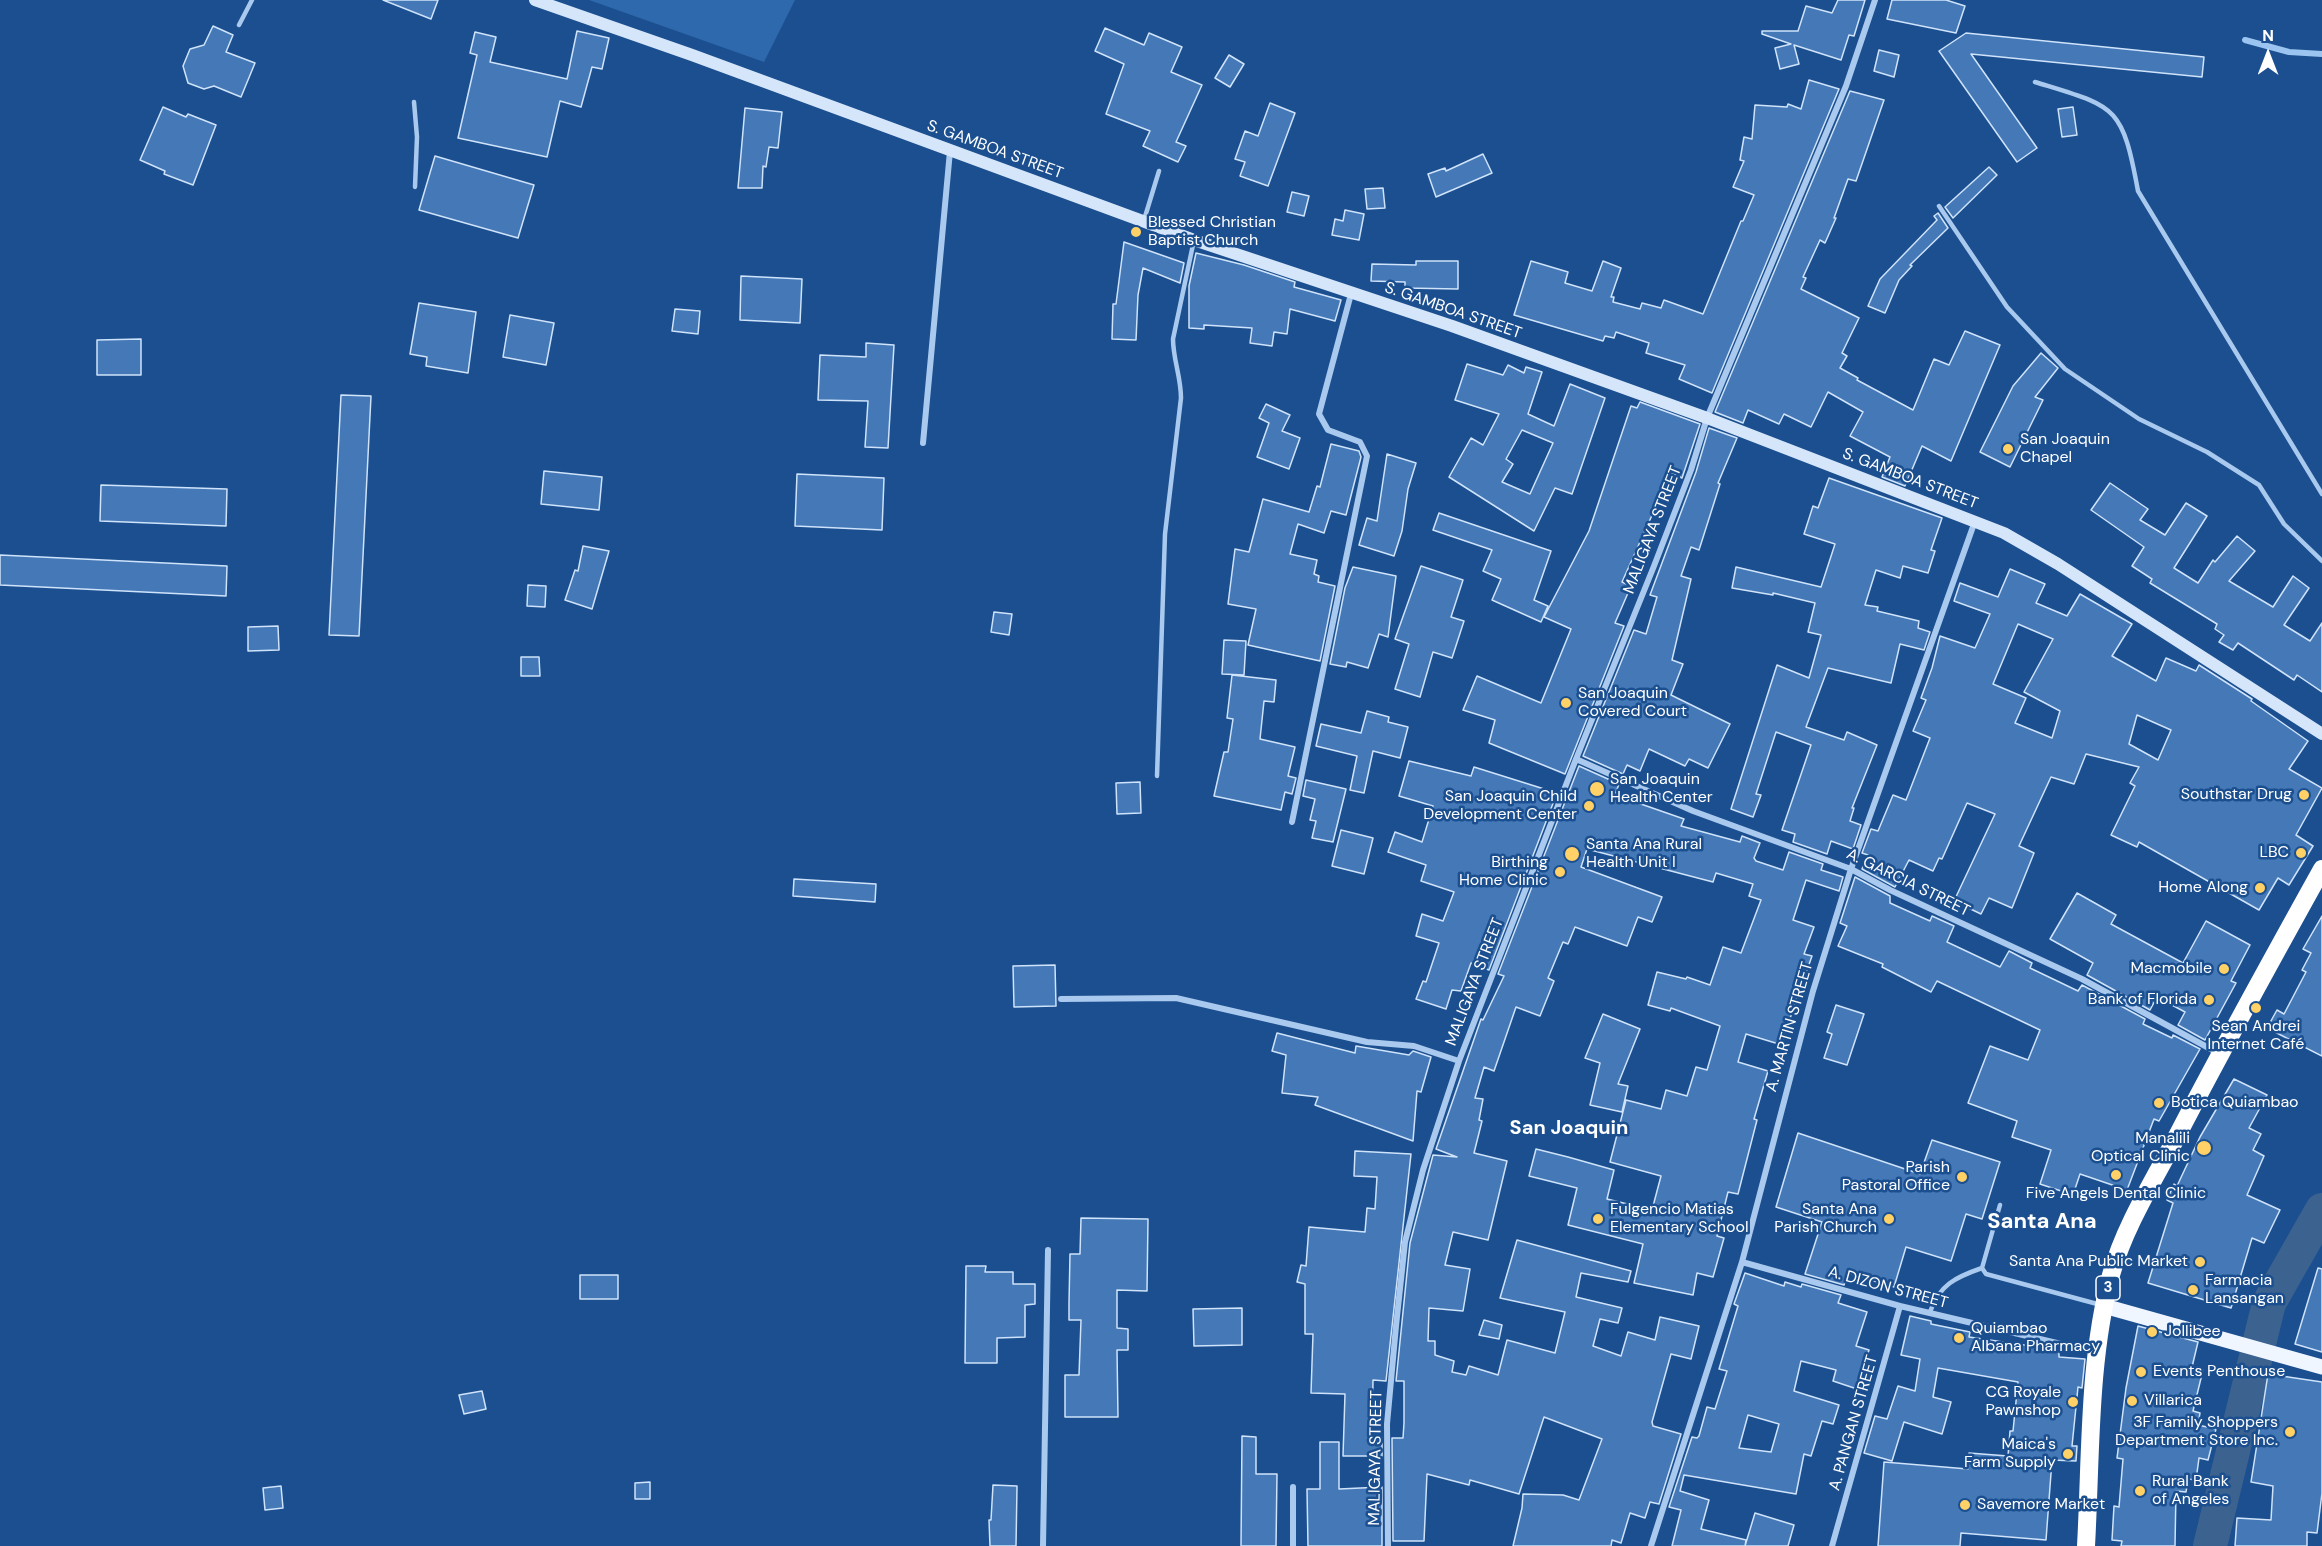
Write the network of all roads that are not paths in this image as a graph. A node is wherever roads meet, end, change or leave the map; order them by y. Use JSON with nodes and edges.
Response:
{"nodes":[{"id":1,"x":252,"y":0,"type":"edge"},
{"id":2,"x":536,"y":0,"type":"edge"},
{"id":3,"x":1875,"y":0,"type":"edge"},
{"id":4,"x":239,"y":25,"type":"dead end"},
{"id":5,"x":2035,"y":82,"type":"dead end"},
{"id":6,"x":414,"y":102,"type":"dead end"},
{"id":7,"x":950,"y":151,"type":"junction"},
{"id":8,"x":1159,"y":171,"type":"dead end"},
{"id":9,"x":415,"y":187,"type":"dead end"},
{"id":10,"x":1940,"y":206,"type":"dead end"},
{"id":11,"x":1144,"y":220,"type":"junction"},
{"id":12,"x":1194,"y":240,"type":"junction"},
{"id":13,"x":1351,"y":294,"type":"junction"},
{"id":14,"x":1707,"y":418,"type":"junction"},
{"id":15,"x":922,"y":443,"type":"dead end"},
{"id":16,"x":2322,"y":494,"type":"edge"},
{"id":17,"x":1975,"y":521,"type":"junction"},
{"id":18,"x":2322,"y":561,"type":"edge"},
{"id":19,"x":2322,"y":734,"type":"edge"},
{"id":20,"x":1576,"y":759,"type":"junction"},
{"id":21,"x":1157,"y":776,"type":"dead end"},
{"id":22,"x":1292,"y":822,"type":"dead end"},
{"id":23,"x":1851,"y":869,"type":"junction"},
{"id":24,"x":2322,"y":869,"type":"edge"},
{"id":25,"x":1060,"y":999,"type":"dead end"},
{"id":26,"x":2219,"y":1054,"type":"junction"},
{"id":27,"x":1459,"y":1061,"type":"junction"},
{"id":28,"x":2000,"y":1205,"type":"dead end"},
{"id":29,"x":1048,"y":1250,"type":"dead end"},
{"id":30,"x":1742,"y":1262,"type":"junction"},
{"id":31,"x":1982,"y":1268,"type":"junction"},
{"id":32,"x":1900,"y":1306,"type":"junction"},
{"id":33,"x":2104,"y":1306,"type":"junction"},
{"id":34,"x":1930,"y":1312,"type":"junction"},
{"id":35,"x":2098,"y":1353,"type":"junction"},
{"id":36,"x":2322,"y":1367,"type":"edge"},
{"id":37,"x":1293,"y":1487,"type":"dead end"},
{"id":38,"x":1043,"y":1546,"type":"edge"},
{"id":39,"x":1293,"y":1546,"type":"edge"},
{"id":40,"x":1388,"y":1546,"type":"edge"},
{"id":41,"x":1652,"y":1546,"type":"edge"},
{"id":42,"x":1832,"y":1546,"type":"edge"},
{"id":43,"x":2086,"y":1546,"type":"edge"}],
"edges":[{"from":1,"to":4,"type":"lane"},
{"from":2,"to":7,"type":"main road","name":"S. GAMBOA STREET"},
{"from":3,"to":14,"type":"street","name":"MALIGAYA STREET"},
{"from":5,"to":16,"type":"lane"},
{"from":6,"to":9,"type":"lane"},
{"from":7,"to":11,"type":"main road","name":"S. GAMBOA STREET"},
{"from":7,"to":15,"type":"street"},
{"from":8,"to":11,"type":"lane"},
{"from":10,"to":18,"type":"lane"},
{"from":11,"to":12,"type":"main road","name":"S. GAMBOA STREET"},
{"from":12,"to":13,"type":"main road","name":"S. GAMBOA STREET"},
{"from":12,"to":21,"type":"lane"},
{"from":13,"to":14,"type":"main road","name":"S. GAMBOA STREET"},
{"from":13,"to":22,"type":"street"},
{"from":14,"to":17,"type":"main road","name":"S. GAMBOA STREET"},
{"from":14,"to":20,"type":"street","name":"MALIGAYA STREET"},
{"from":17,"to":19,"type":"main road","name":"S. GAMBOA STREET"},
{"from":17,"to":23,"type":"street","name":"A. MARTIN STREET"},
{"from":20,"to":23,"type":"street","name":"A. GARCIA STREET"},
{"from":20,"to":27,"type":"street","name":"MALIGAYA STREET"},
{"from":23,"to":26,"type":"street","name":"A. GARCIA STREET"},
{"from":23,"to":30,"type":"street","name":"A. MARTIN STREET"},
{"from":24,"to":26,"type":"highway","number":"3"},
{"from":25,"to":27,"type":"street"},
{"from":26,"to":33,"type":"highway","number":"3"},
{"from":27,"to":40,"type":"street","name":"MALIGAYA STREET"},
{"from":28,"to":31,"type":"lane"},
{"from":29,"to":38,"type":"street"},
{"from":30,"to":32,"type":"street","name":"A. DIZON STREET"},
{"from":30,"to":41,"type":"street","name":"A. MARTIN STREET"},
{"from":31,"to":33,"type":"lane"},
{"from":31,"to":34,"type":"lane"},
{"from":32,"to":34,"type":"street","name":"A. DIZON STREET"},
{"from":32,"to":42,"type":"street","name":"A. PANGAN STREET"},
{"from":33,"to":35,"type":"highway","number":"3"},
{"from":33,"to":36,"type":"main road"},
{"from":34,"to":35,"type":"street","name":"A. DIZON STREET"},
{"from":35,"to":43,"type":"highway","number":"3"},
{"from":37,"to":39,"type":"street"}]}
